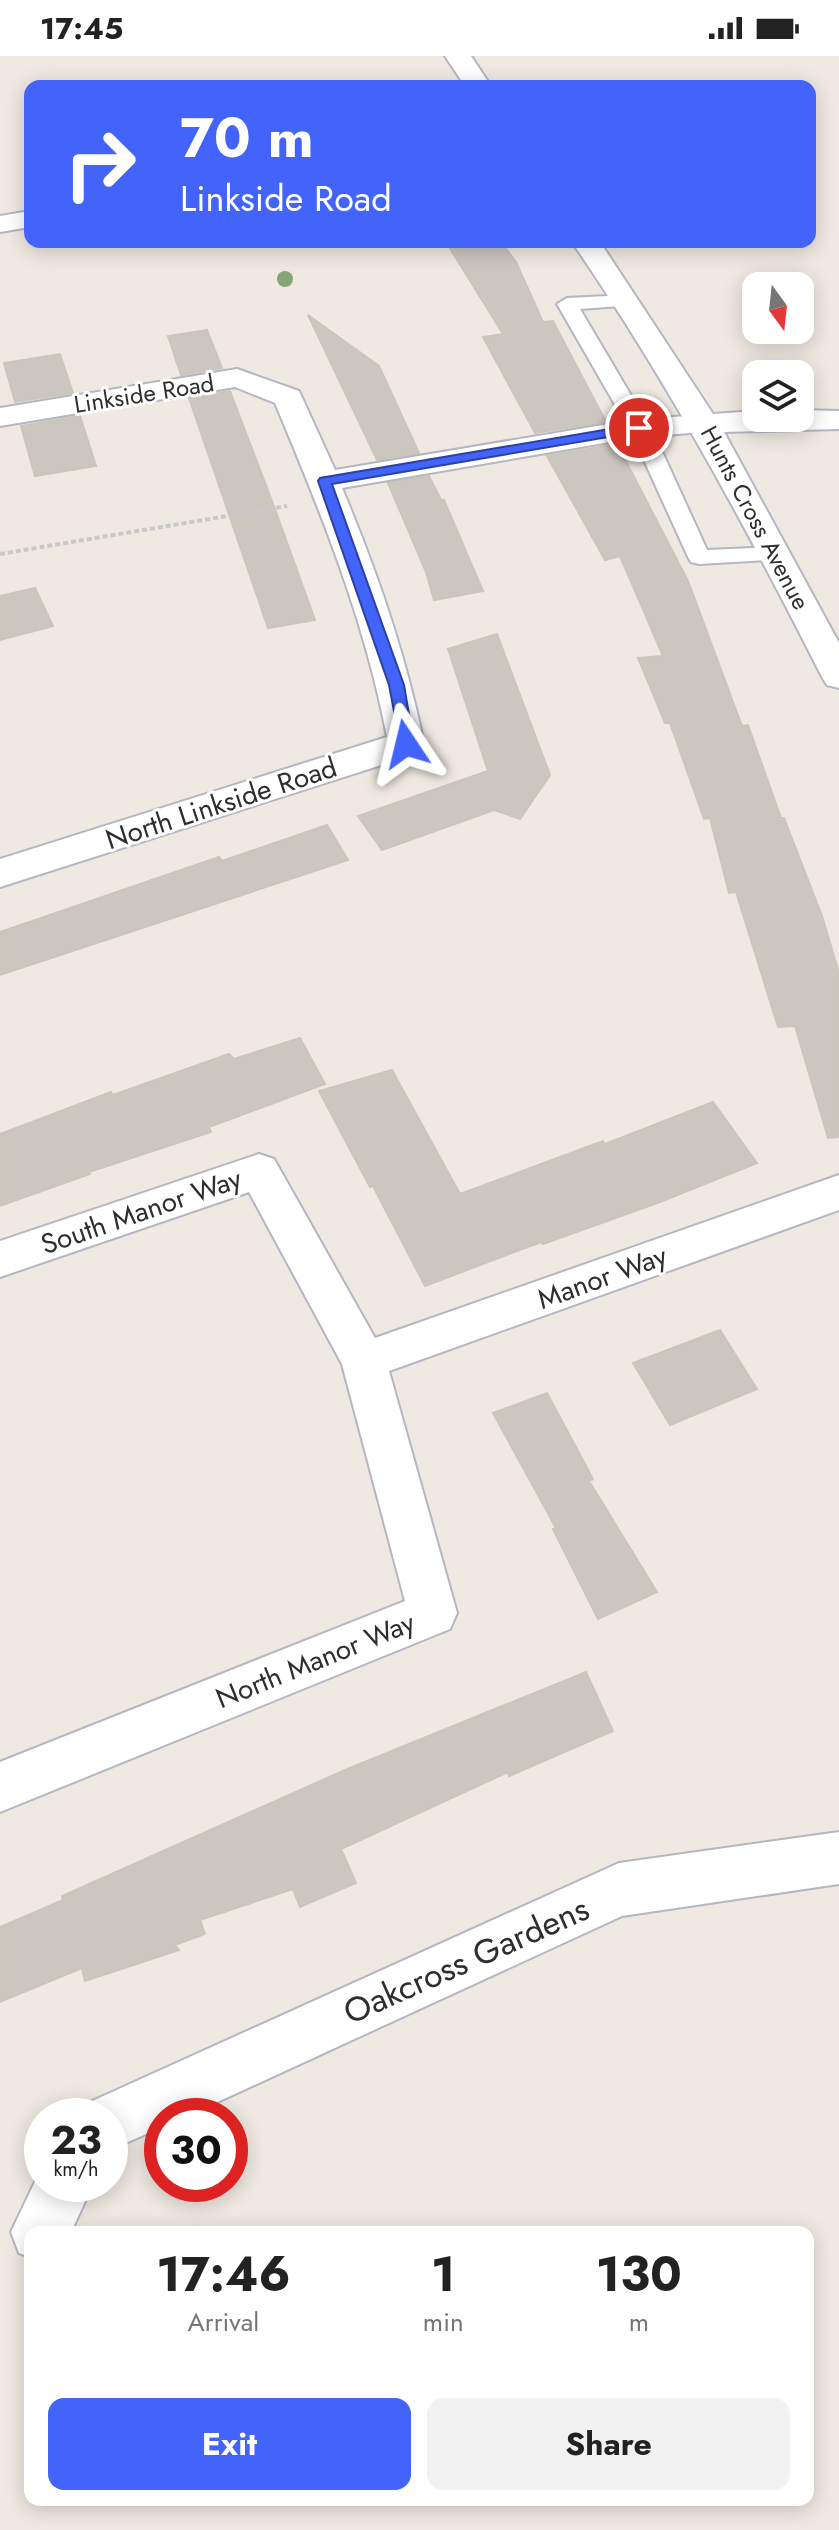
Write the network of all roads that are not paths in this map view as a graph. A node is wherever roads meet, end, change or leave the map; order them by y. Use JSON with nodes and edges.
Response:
{"nodes":[{"id":1,"x":458,"y":56,"type":"edge"},
{"id":2,"x":474,"y":80,"type":"edge"},
{"id":3,"x":24,"y":220,"type":"edge"},
{"id":4,"x":0,"y":224,"type":"edge"},
{"id":5,"x":590,"y":248,"type":"edge"},
{"id":6,"x":628,"y":301,"type":"junction"},
{"id":7,"x":0,"y":417,"type":"edge"},
{"id":8,"x":839,"y":420,"type":"edge"},
{"id":9,"x":705,"y":424,"type":"junction"},
{"id":10,"x":639,"y":428,"type":"junction"},
{"id":11,"x":328,"y":490,"type":"junction"},
{"id":12,"x":777,"y":554,"type":"junction"},
{"id":13,"x":839,"y":677,"type":"edge"},
{"id":14,"x":0,"y":873,"type":"edge"},
{"id":15,"x":839,"y":1192,"type":"edge"},
{"id":16,"x":0,"y":1259,"type":"edge"},
{"id":17,"x":364,"y":1361,"type":"junction"},
{"id":18,"x":0,"y":1787,"type":"edge"},
{"id":19,"x":839,"y":1858,"type":"edge"},
{"id":20,"x":128,"y":2114,"type":"edge"},
{"id":21,"x":55,"y":2202,"type":"edge"},
{"id":22,"x":43,"y":2226,"type":"edge"}],
"edges":[{"from":1,"to":2,"type":"street"},
{"from":3,"to":4,"type":"street"},
{"from":5,"to":6,"type":"street","name":"Hunts Cross Avenue"},
{"from":6,"to":9,"type":"street","name":"Hunts Cross Avenue"},
{"from":6,"to":10,"type":"lane"},
{"from":7,"to":11,"type":"street","name":"Linkside Road"},
{"from":8,"to":9,"type":"street"},
{"from":9,"to":10,"type":"street"},
{"from":9,"to":12,"type":"street","name":"Hunts Cross Avenue"},
{"from":10,"to":11,"type":"street"},
{"from":10,"to":12,"type":"lane"},
{"from":11,"to":14,"type":"street","name":"North Linkside Road"},
{"from":12,"to":13,"type":"street","name":"Hunts Cross Avenue"},
{"from":15,"to":17,"type":"street","name":"Manor Way"},
{"from":16,"to":17,"type":"street","name":"South Manor Way"},
{"from":17,"to":18,"type":"street","name":"North Manor Way"},
{"from":19,"to":20,"type":"street","name":"Oakcross Gardens"},
{"from":21,"to":22,"type":"street"}]}
